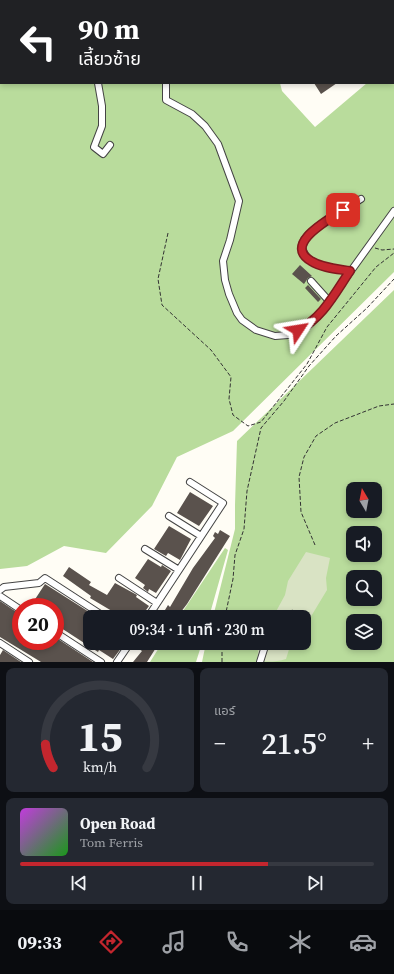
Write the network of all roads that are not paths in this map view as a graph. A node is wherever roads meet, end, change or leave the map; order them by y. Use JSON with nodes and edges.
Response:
{"nodes":[{"id":1,"x":98,"y":84,"type":"edge"},
{"id":2,"x":166,"y":84,"type":"edge"},
{"id":3,"x":110,"y":145,"type":"dead end"},
{"id":4,"x":361,"y":199,"type":"dead end"},
{"id":5,"x":394,"y":211,"type":"edge"},
{"id":6,"x":350,"y":271,"type":"junction"},
{"id":7,"x":311,"y":281,"type":"dead end"},
{"id":8,"x":329,"y":301,"type":"junction"},
{"id":9,"x":190,"y":482,"type":"dead end"},
{"id":10,"x":169,"y":516,"type":"dead end"},
{"id":11,"x":201,"y":536,"type":"junction"},
{"id":12,"x":145,"y":549,"type":"dead end"},
{"id":13,"x":178,"y":570,"type":"junction"},
{"id":14,"x":119,"y":578,"type":"dead end"},
{"id":15,"x":0,"y":590,"type":"edge"},
{"id":16,"x":0,"y":596,"type":"edge"},
{"id":17,"x":157,"y":603,"type":"junction"},
{"id":18,"x":12,"y":604,"type":"edge"},
{"id":19,"x":94,"y":610,"type":"edge"},
{"id":20,"x":152,"y":610,"type":"edge"},
{"id":21,"x":64,"y":638,"type":"edge"},
{"id":22,"x":0,"y":643,"type":"edge"},
{"id":23,"x":125,"y":650,"type":"edge"},
{"id":24,"x":264,"y":650,"type":"edge"},
{"id":25,"x":29,"y":662,"type":"edge"},
{"id":26,"x":101,"y":662,"type":"edge"},
{"id":27,"x":117,"y":662,"type":"edge"},
{"id":28,"x":260,"y":662,"type":"edge"}],
"edges":[{"from":1,"to":3,"type":"street"},
{"from":2,"to":8,"type":"street"},
{"from":4,"to":6,"type":"street"},
{"from":5,"to":6,"type":"street"},
{"from":6,"to":8,"type":"street"},
{"from":7,"to":8,"type":"street"},
{"from":9,"to":11,"type":"street"},
{"from":10,"to":11,"type":"street"},
{"from":11,"to":13,"type":"street"},
{"from":12,"to":13,"type":"street"},
{"from":13,"to":17,"type":"street"},
{"from":14,"to":17,"type":"street"},
{"from":15,"to":19,"type":"street"},
{"from":16,"to":18,"type":"street"},
{"from":17,"to":20,"type":"street"},
{"from":21,"to":26,"type":"street"},
{"from":22,"to":25,"type":"street"},
{"from":23,"to":27,"type":"street"},
{"from":24,"to":28,"type":"street"}]}
